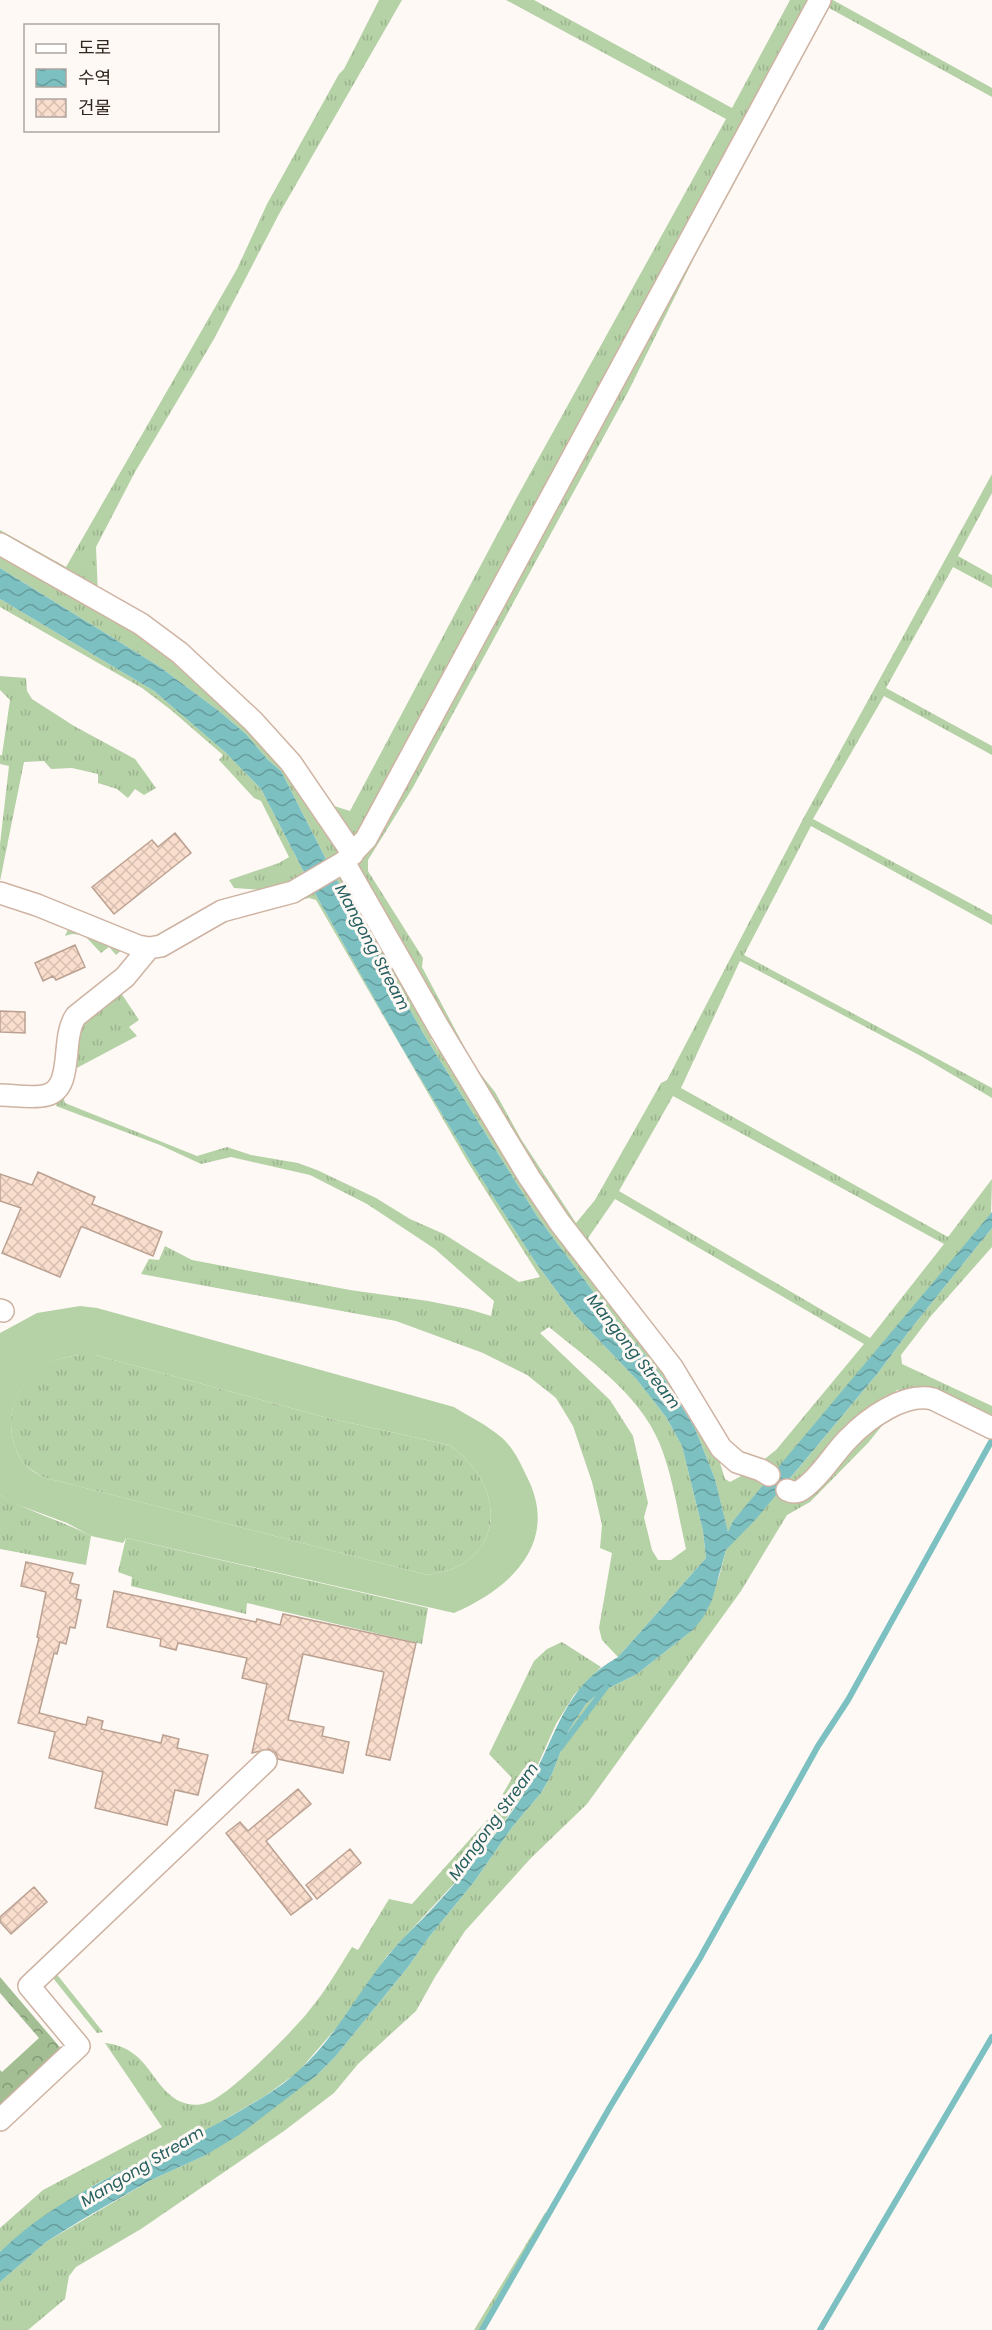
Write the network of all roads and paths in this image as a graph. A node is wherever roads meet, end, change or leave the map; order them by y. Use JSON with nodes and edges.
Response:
{"nodes":[{"id":1,"x":820,"y":0,"type":"edge"},
{"id":2,"x":0,"y":544,"type":"edge"},
{"id":3,"x":344,"y":862,"type":"junction"},
{"id":4,"x":0,"y":893,"type":"edge"},
{"id":5,"x":149,"y":948,"type":"junction"},
{"id":6,"x":0,"y":1095,"type":"edge"},
{"id":7,"x":992,"y":1428,"type":"edge"},
{"id":8,"x":769,"y":1474,"type":"dead end"},
{"id":9,"x":786,"y":1490,"type":"dead end"},
{"id":10,"x":266,"y":1761,"type":"dead end"},
{"id":11,"x":0,"y":2120,"type":"edge"}],
"edges":[{"from":1,"to":3,"type":"street"},
{"from":2,"to":3,"type":"street"},
{"from":3,"to":5,"type":"street"},
{"from":3,"to":8,"type":"street"},
{"from":4,"to":5,"type":"street"},
{"from":5,"to":6,"type":"street"},
{"from":7,"to":9,"type":"street"},
{"from":10,"to":11,"type":"street"}]}
